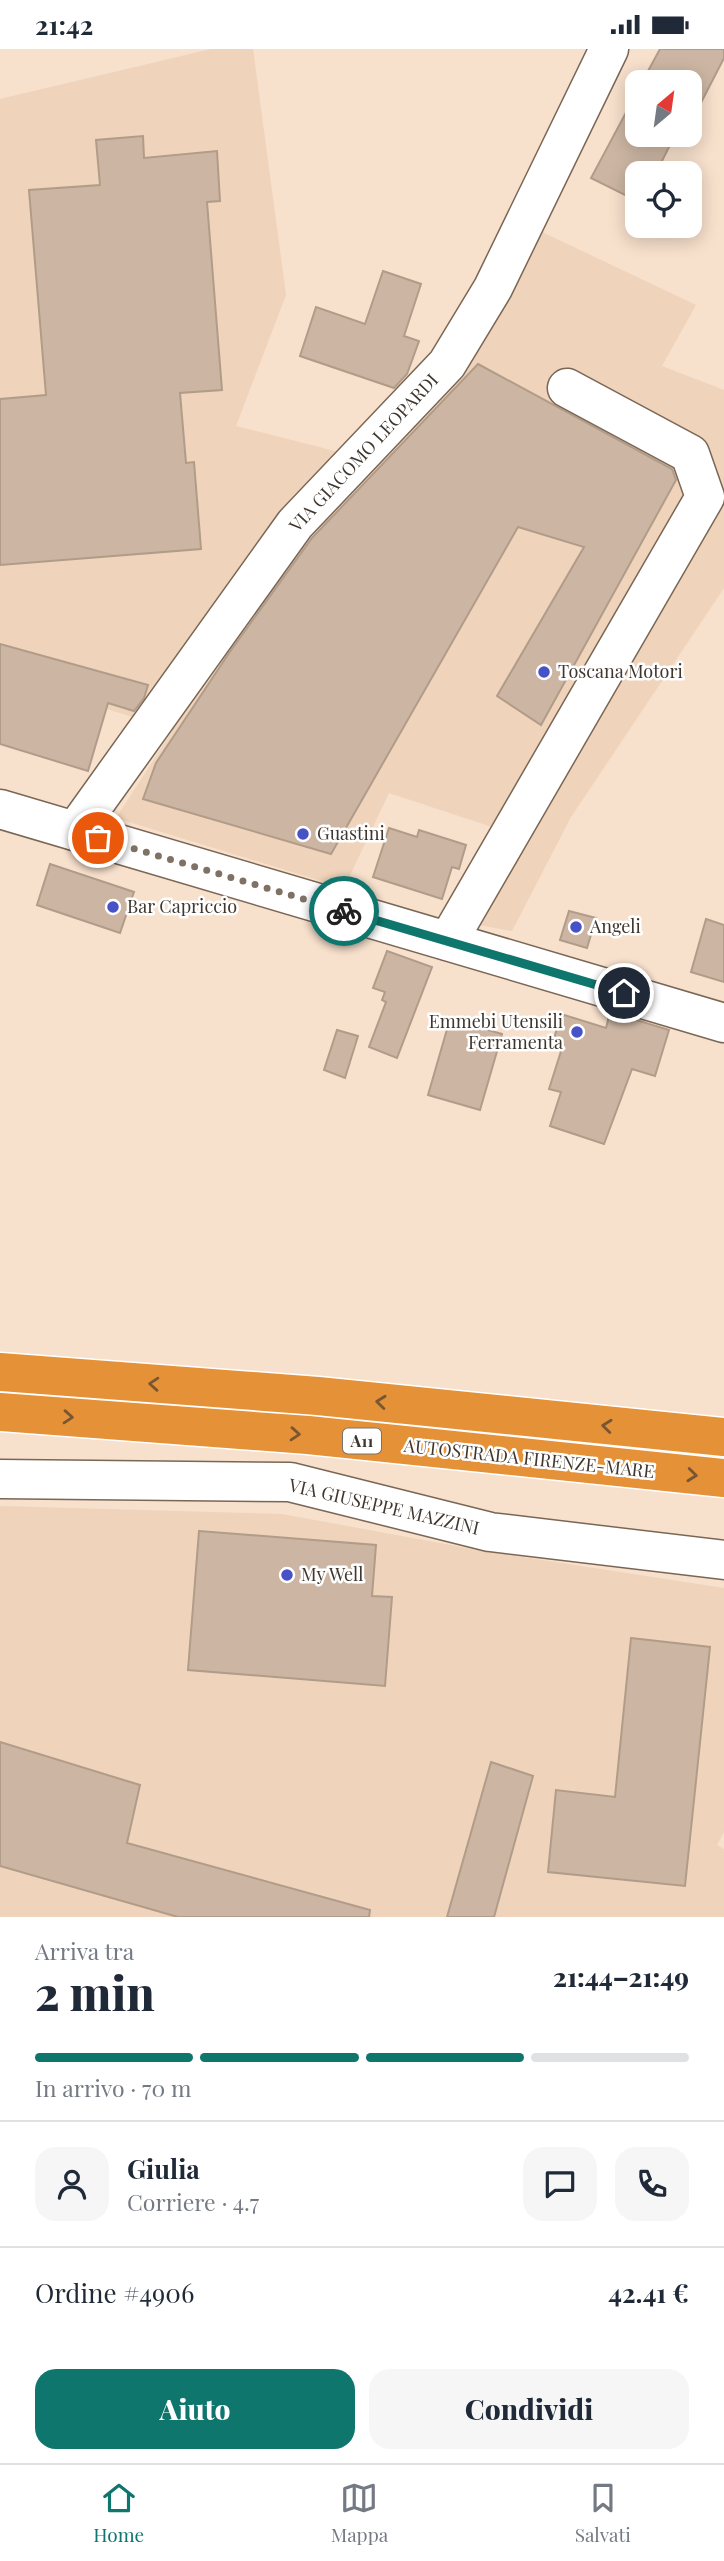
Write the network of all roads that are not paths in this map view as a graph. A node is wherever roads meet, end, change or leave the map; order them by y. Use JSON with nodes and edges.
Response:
{"nodes":[{"id":1,"x":609,"y":49,"type":"edge"},
{"id":2,"x":567,"y":388,"type":"dead end"},
{"id":3,"x":0,"y":809,"type":"edge"},
{"id":4,"x":75,"y":831,"type":"junction"},
{"id":5,"x":448,"y":941,"type":"junction"},
{"id":6,"x":724,"y":1023,"type":"edge"},
{"id":7,"x":0,"y":1373,"type":"edge"},
{"id":8,"x":0,"y":1412,"type":"edge"},
{"id":9,"x":724,"y":1437,"type":"edge"},
{"id":10,"x":724,"y":1478,"type":"edge"},
{"id":11,"x":0,"y":1479,"type":"edge"},
{"id":12,"x":724,"y":1560,"type":"edge"}],
"edges":[{"from":1,"to":4,"type":"street","name":"VIA GIACOMO LEOPARDI"},
{"from":2,"to":5,"type":"street"},
{"from":3,"to":4,"type":"street"},
{"from":4,"to":5,"type":"street"},
{"from":5,"to":6,"type":"street"},
{"from":9,"to":7,"type":"highway","number":"A11","one_way":true},
{"from":8,"to":10,"type":"highway","name":"AUTOSTRADA FIRENZE-MARE","number":"A11","one_way":true},
{"from":11,"to":12,"type":"street","name":"VIA GIUSEPPE MAZZINI"}]}
